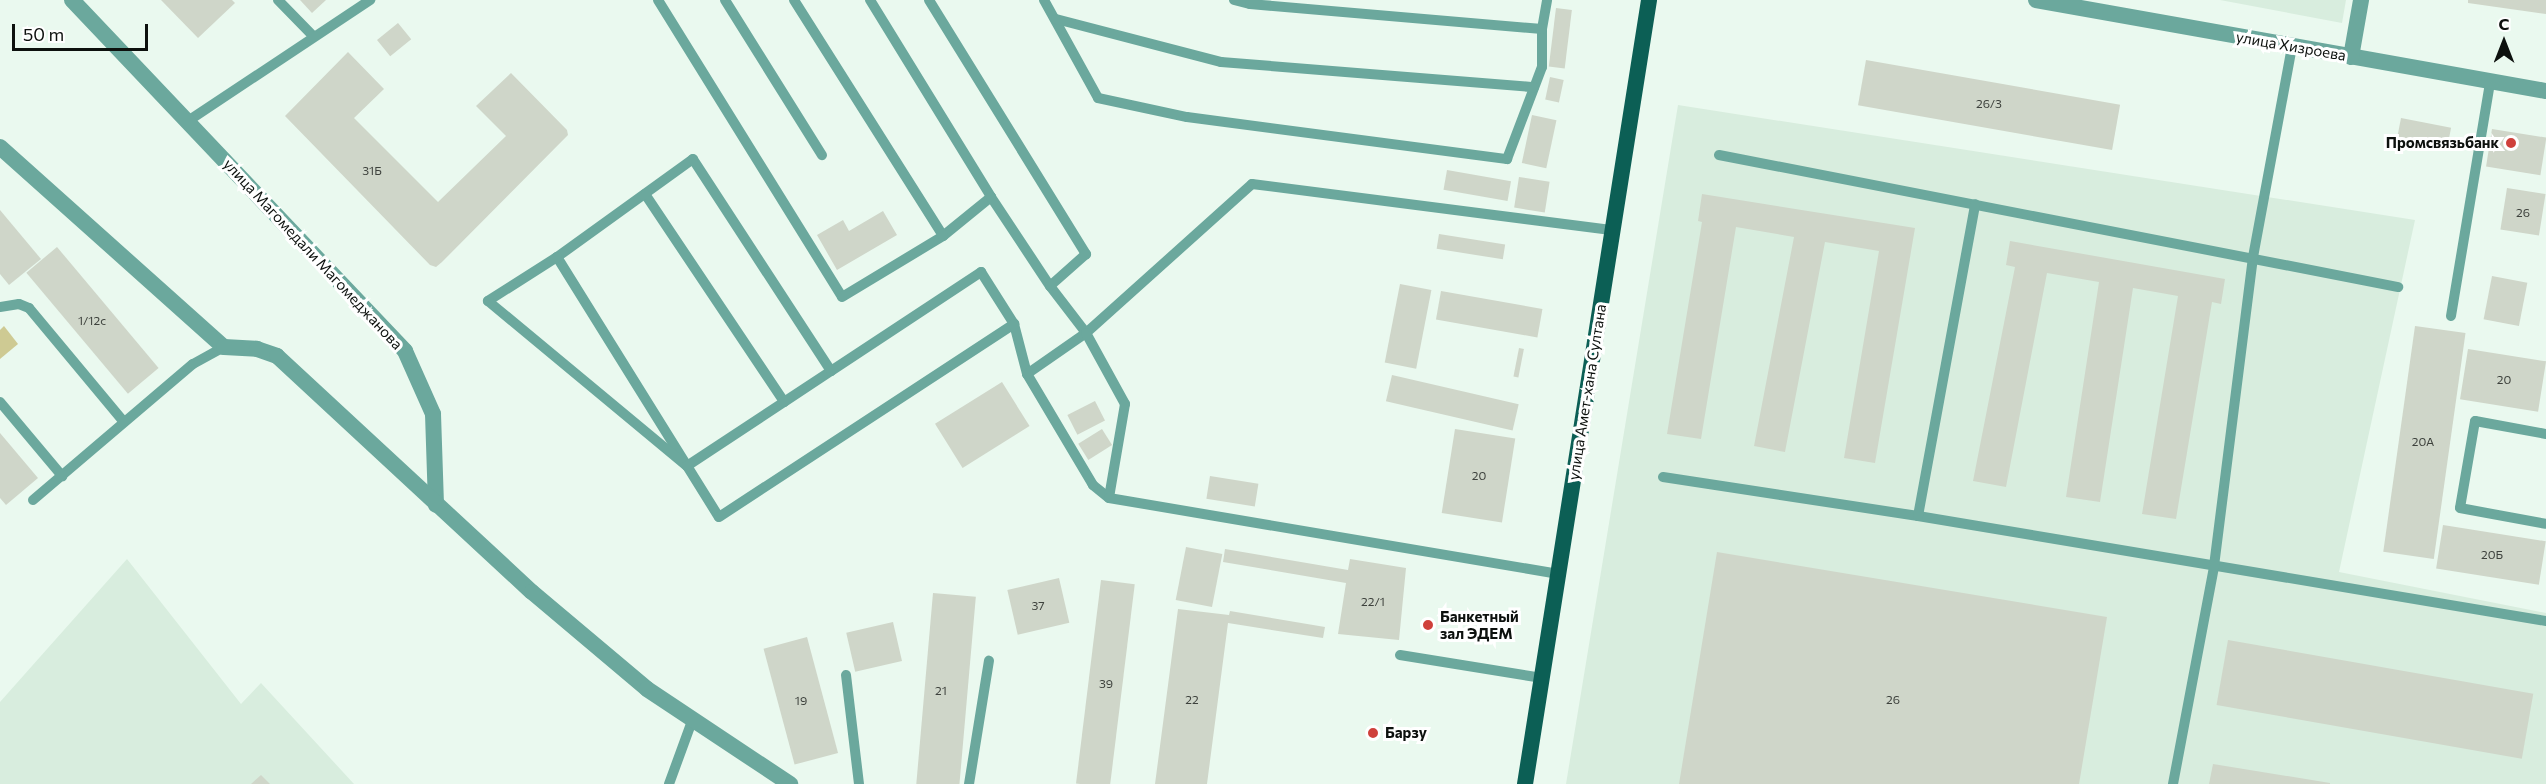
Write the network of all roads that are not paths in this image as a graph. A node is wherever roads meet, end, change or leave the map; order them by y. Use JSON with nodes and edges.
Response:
{"nodes":[{"id":1,"x":72,"y":0,"type":"edge"},
{"id":2,"x":278,"y":0,"type":"edge"},
{"id":3,"x":370,"y":0,"type":"edge"},
{"id":4,"x":658,"y":0,"type":"edge"},
{"id":5,"x":725,"y":0,"type":"edge"},
{"id":6,"x":794,"y":0,"type":"edge"},
{"id":7,"x":870,"y":0,"type":"edge"},
{"id":8,"x":928,"y":0,"type":"edge"},
{"id":9,"x":1044,"y":0,"type":"edge"},
{"id":10,"x":1234,"y":0,"type":"edge"},
{"id":11,"x":1547,"y":0,"type":"edge"},
{"id":12,"x":1649,"y":0,"type":"edge"},
{"id":13,"x":2036,"y":0,"type":"edge"},
{"id":14,"x":2361,"y":0,"type":"edge"},
{"id":15,"x":1056,"y":19,"type":"junction"},
{"id":16,"x":1542,"y":29,"type":"junction"},
{"id":17,"x":313,"y":36,"type":"junction"},
{"id":18,"x":2292,"y":46,"type":"junction"},
{"id":19,"x":2351,"y":57,"type":"junction"},
{"id":20,"x":2490,"y":82,"type":"junction"},
{"id":21,"x":1534,"y":87,"type":"junction"},
{"id":22,"x":2546,"y":92,"type":"edge"},
{"id":23,"x":188,"y":121,"type":"junction"},
{"id":24,"x":0,"y":147,"type":"edge"},
{"id":25,"x":822,"y":155,"type":"dead end"},
{"id":26,"x":1719,"y":155,"type":"dead end"},
{"id":27,"x":645,"y":194,"type":"junction"},
{"id":28,"x":991,"y":197,"type":"junction"},
{"id":29,"x":1975,"y":204,"type":"junction"},
{"id":30,"x":1613,"y":230,"type":"junction"},
{"id":31,"x":943,"y":236,"type":"junction"},
{"id":32,"x":557,"y":257,"type":"junction"},
{"id":33,"x":2253,"y":257,"type":"junction"},
{"id":34,"x":1050,"y":286,"type":"junction"},
{"id":35,"x":2398,"y":287,"type":"dead end"},
{"id":36,"x":0,"y":307,"type":"edge"},
{"id":37,"x":2451,"y":316,"type":"dead end"},
{"id":38,"x":1014,"y":324,"type":"junction"},
{"id":39,"x":1086,"y":333,"type":"junction"},
{"id":40,"x":224,"y":347,"type":"junction"},
{"id":41,"x":831,"y":371,"type":"junction"},
{"id":42,"x":1027,"y":374,"type":"junction"},
{"id":43,"x":0,"y":402,"type":"edge"},
{"id":44,"x":784,"y":402,"type":"junction"},
{"id":45,"x":124,"y":422,"type":"junction"},
{"id":46,"x":2546,"y":434,"type":"edge"},
{"id":47,"x":687,"y":466,"type":"junction"},
{"id":48,"x":62,"y":476,"type":"junction"},
{"id":49,"x":1663,"y":477,"type":"dead end"},
{"id":50,"x":1109,"y":498,"type":"junction"},
{"id":51,"x":33,"y":500,"type":"dead end"},
{"id":52,"x":436,"y":505,"type":"junction"},
{"id":53,"x":1918,"y":516,"type":"junction"},
{"id":54,"x":2546,"y":524,"type":"edge"},
{"id":55,"x":2214,"y":566,"type":"junction"},
{"id":56,"x":1559,"y":573,"type":"junction"},
{"id":57,"x":2546,"y":621,"type":"edge"},
{"id":58,"x":1400,"y":655,"type":"dead end"},
{"id":59,"x":989,"y":661,"type":"dead end"},
{"id":60,"x":846,"y":675,"type":"dead end"},
{"id":61,"x":1542,"y":678,"type":"junction"},
{"id":62,"x":692,"y":721,"type":"junction"},
{"id":63,"x":669,"y":784,"type":"edge"},
{"id":64,"x":790,"y":784,"type":"edge"},
{"id":65,"x":859,"y":784,"type":"edge"},
{"id":66,"x":969,"y":784,"type":"edge"},
{"id":67,"x":1525,"y":784,"type":"edge"},
{"id":68,"x":2173,"y":784,"type":"edge"}],
"edges":[{"from":1,"to":23,"type":"street","name":"улица Магомедали Магомеджановa"},
{"from":2,"to":17,"type":"lane"},
{"from":3,"to":17,"type":"lane"},
{"from":4,"to":31,"type":"lane"},
{"from":5,"to":25,"type":"lane"},
{"from":6,"to":31,"type":"lane"},
{"from":7,"to":28,"type":"lane"},
{"from":8,"to":34,"type":"lane"},
{"from":9,"to":15,"type":"lane"},
{"from":10,"to":16,"type":"lane"},
{"from":11,"to":16,"type":"lane"},
{"from":12,"to":30,"type":"main road","name":"улица Амет-хана Султана"},
{"from":13,"to":18,"type":"street","name":"улица Хизроева"},
{"from":14,"to":19,"type":"street"},
{"from":15,"to":21,"type":"lane"},
{"from":15,"to":21,"type":"lane"},
{"from":16,"to":21,"type":"lane"},
{"from":17,"to":23,"type":"lane"},
{"from":18,"to":19,"type":"street","name":"улица Хизроева"},
{"from":18,"to":33,"type":"lane"},
{"from":19,"to":20,"type":"street","name":"улица Хизроева"},
{"from":20,"to":22,"type":"street","name":"улица Хизроева"},
{"from":20,"to":37,"type":"lane"},
{"from":23,"to":52,"type":"street","name":"улица Магомедали Магомеджановa"},
{"from":24,"to":40,"type":"street"},
{"from":26,"to":29,"type":"lane"},
{"from":27,"to":32,"type":"lane"},
{"from":27,"to":41,"type":"lane"},
{"from":27,"to":44,"type":"lane"},
{"from":28,"to":31,"type":"lane"},
{"from":28,"to":34,"type":"lane"},
{"from":29,"to":33,"type":"lane"},
{"from":29,"to":53,"type":"lane"},
{"from":30,"to":39,"type":"lane"},
{"from":30,"to":56,"type":"main road","name":"улица Амет-хана Султана"},
{"from":32,"to":47,"type":"lane"},
{"from":32,"to":47,"type":"lane"},
{"from":33,"to":35,"type":"lane"},
{"from":33,"to":55,"type":"lane"},
{"from":34,"to":39,"type":"lane"},
{"from":36,"to":45,"type":"lane"},
{"from":38,"to":41,"type":"lane"},
{"from":38,"to":42,"type":"lane"},
{"from":38,"to":47,"type":"lane"},
{"from":39,"to":42,"type":"lane"},
{"from":39,"to":50,"type":"lane"},
{"from":40,"to":45,"type":"lane"},
{"from":40,"to":52,"type":"street"},
{"from":41,"to":44,"type":"lane"},
{"from":42,"to":50,"type":"lane"},
{"from":43,"to":48,"type":"lane"},
{"from":44,"to":47,"type":"lane"},
{"from":45,"to":48,"type":"lane"},
{"from":46,"to":54,"type":"lane"},
{"from":48,"to":51,"type":"lane"},
{"from":49,"to":53,"type":"lane"},
{"from":50,"to":56,"type":"lane"},
{"from":52,"to":62,"type":"street"},
{"from":53,"to":55,"type":"lane"},
{"from":55,"to":57,"type":"lane"},
{"from":55,"to":68,"type":"lane"},
{"from":56,"to":61,"type":"main road","name":"улица Амет-хана Султана"},
{"from":58,"to":61,"type":"lane"},
{"from":59,"to":66,"type":"lane"},
{"from":60,"to":65,"type":"lane"},
{"from":61,"to":67,"type":"main road","name":"улица Амет-хана Султана"},
{"from":62,"to":63,"type":"lane"},
{"from":62,"to":64,"type":"street"}]}
